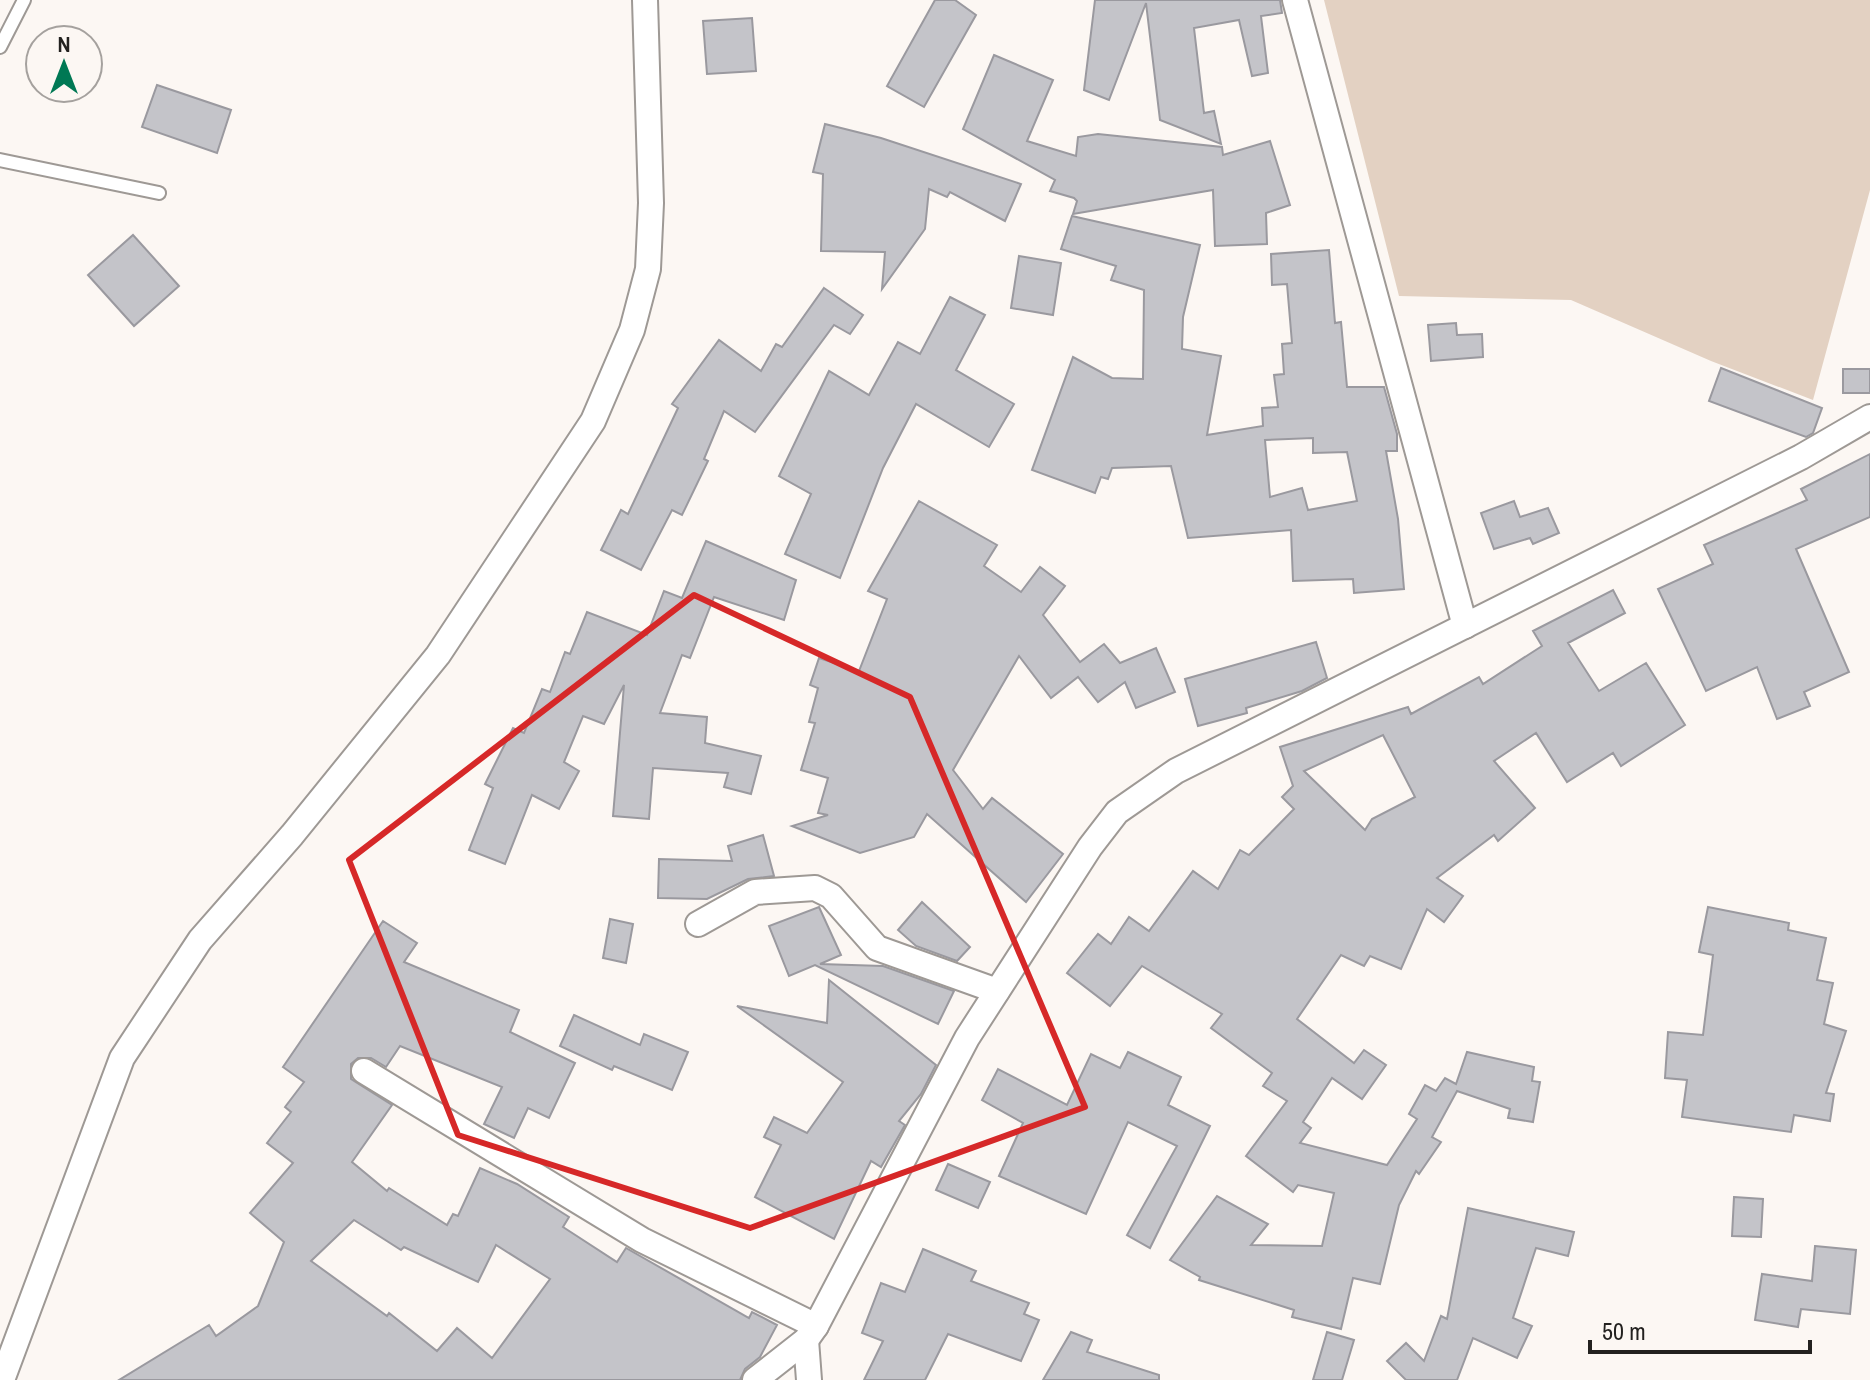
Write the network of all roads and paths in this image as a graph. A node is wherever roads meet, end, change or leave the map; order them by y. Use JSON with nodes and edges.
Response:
{"nodes":[{"id":1,"x":24,"y":0,"type":"edge"},
{"id":2,"x":645,"y":0,"type":"edge"},
{"id":3,"x":1295,"y":0,"type":"edge"},
{"id":4,"x":0,"y":47,"type":"edge"},
{"id":5,"x":0,"y":160,"type":"edge"},
{"id":6,"x":159,"y":193,"type":"dead end"},
{"id":7,"x":1870,"y":417,"type":"edge"},
{"id":8,"x":1465,"y":626,"type":"junction"},
{"id":9,"x":698,"y":924,"type":"dead end"},
{"id":10,"x":997,"y":991,"type":"junction"},
{"id":11,"x":364,"y":1071,"type":"dead end"},
{"id":12,"x":811,"y":1333,"type":"junction"},
{"id":13,"x":2,"y":1380,"type":"edge"},
{"id":14,"x":755,"y":1380,"type":"edge"},
{"id":15,"x":809,"y":1380,"type":"edge"}],
"edges":[{"from":1,"to":4,"type":"lane"},
{"from":2,"to":13,"type":"street"},
{"from":3,"to":8,"type":"street"},
{"from":5,"to":6,"type":"lane"},
{"from":7,"to":8,"type":"street"},
{"from":8,"to":10,"type":"street"},
{"from":9,"to":10,"type":"street"},
{"from":10,"to":12,"type":"street"},
{"from":11,"to":12,"type":"street"},
{"from":12,"to":14,"type":"street"},
{"from":12,"to":15,"type":"street"}]}
